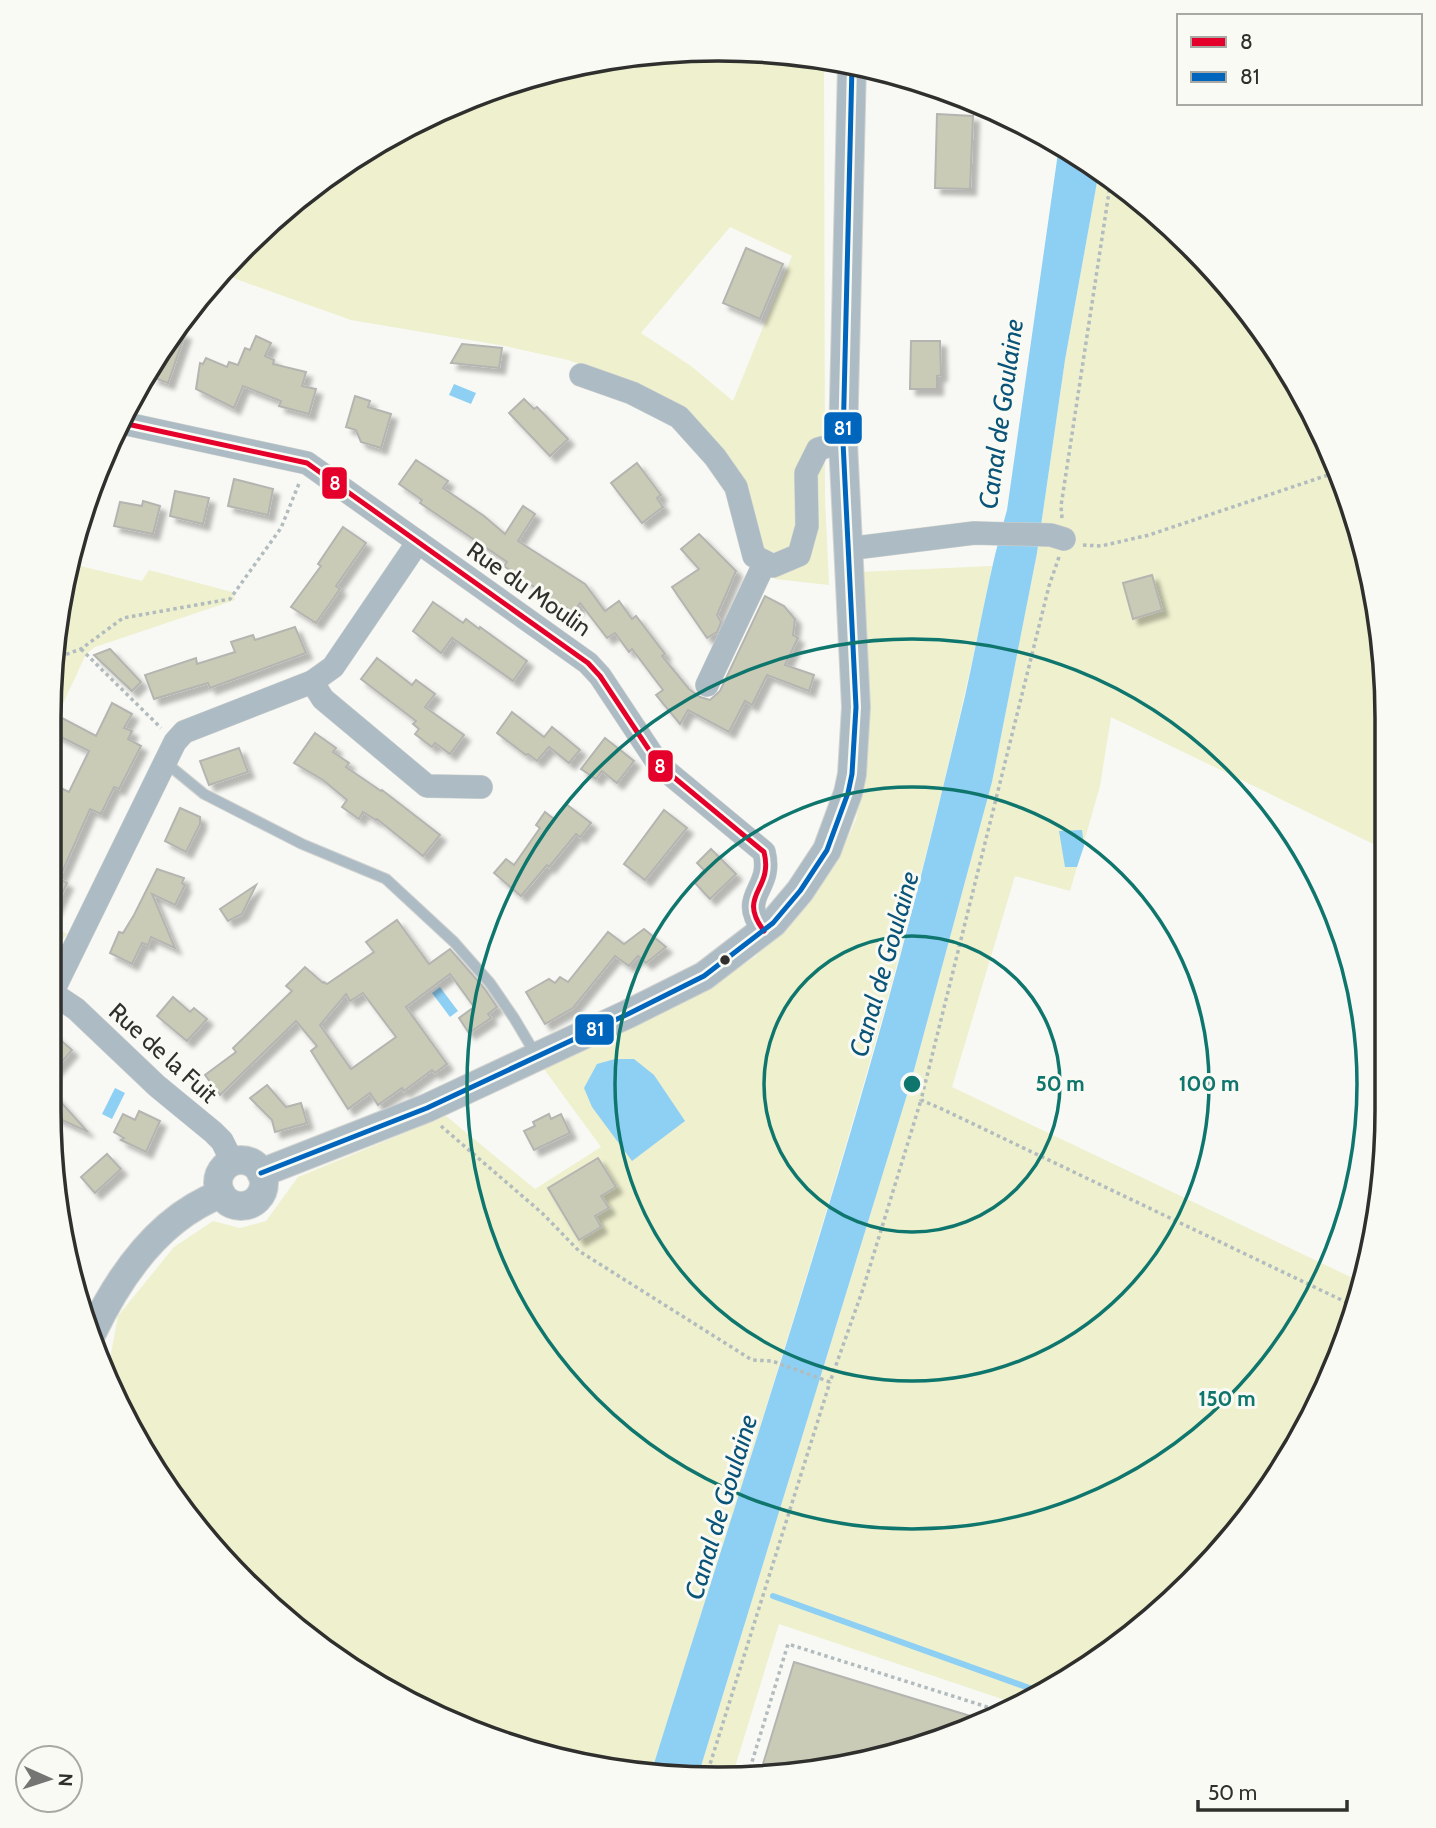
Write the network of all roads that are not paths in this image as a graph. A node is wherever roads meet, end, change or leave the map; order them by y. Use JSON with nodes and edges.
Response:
{"nodes":[{"id":1,"x":852,"y":75,"type":"edge"},
{"id":2,"x":581,"y":375,"type":"dead end"},
{"id":3,"x":131,"y":425,"type":"edge"},
{"id":4,"x":843,"y":442,"type":"junction"},
{"id":5,"x":1058,"y":537,"type":"road end"},
{"id":6,"x":418,"y":542,"type":"junction"},
{"id":7,"x":847,"y":549,"type":"junction"},
{"id":8,"x":765,"y":562,"type":"junction"},
{"id":9,"x":312,"y":682,"type":"junction"},
{"id":10,"x":707,"y":685,"type":"dead end"},
{"id":11,"x":170,"y":752,"type":"junction"},
{"id":12,"x":481,"y":787,"type":"dead end"},
{"id":13,"x":764,"y":931,"type":"junction"},
{"id":14,"x":61,"y":972,"type":"edge"},
{"id":15,"x":61,"y":999,"type":"edge"},
{"id":16,"x":537,"y":1058,"type":"junction"},
{"id":17,"x":232,"y":1161,"type":"junction"},
{"id":18,"x":261,"y":1173,"type":"junction"},
{"id":19,"x":220,"y":1194,"type":"junction"},
{"id":20,"x":97,"y":1323,"type":"edge"}],
"edges":[{"from":1,"to":4,"type":"street"},
{"from":2,"to":8,"type":"street"},
{"from":3,"to":6,"type":"street","name":"Rue du Moulin"},
{"from":4,"to":7,"type":"street"},
{"from":4,"to":8,"type":"street"},
{"from":5,"to":7,"type":"street"},
{"from":6,"to":9,"type":"street"},
{"from":6,"to":13,"type":"street","name":"Rue du Moulin"},
{"from":7,"to":13,"type":"street"},
{"from":8,"to":10,"type":"street"},
{"from":9,"to":11,"type":"street"},
{"from":9,"to":12,"type":"street"},
{"from":11,"to":14,"type":"street"},
{"from":11,"to":16,"type":"lane"},
{"from":13,"to":16,"type":"street"},
{"from":15,"to":17,"type":"street","name":"Rue de la Fuit"},
{"from":16,"to":18,"type":"street"},
{"from":17,"to":18,"type":"street"},
{"from":17,"to":19,"type":"street"},
{"from":18,"to":19,"type":"street"},
{"from":19,"to":20,"type":"street"}]}
